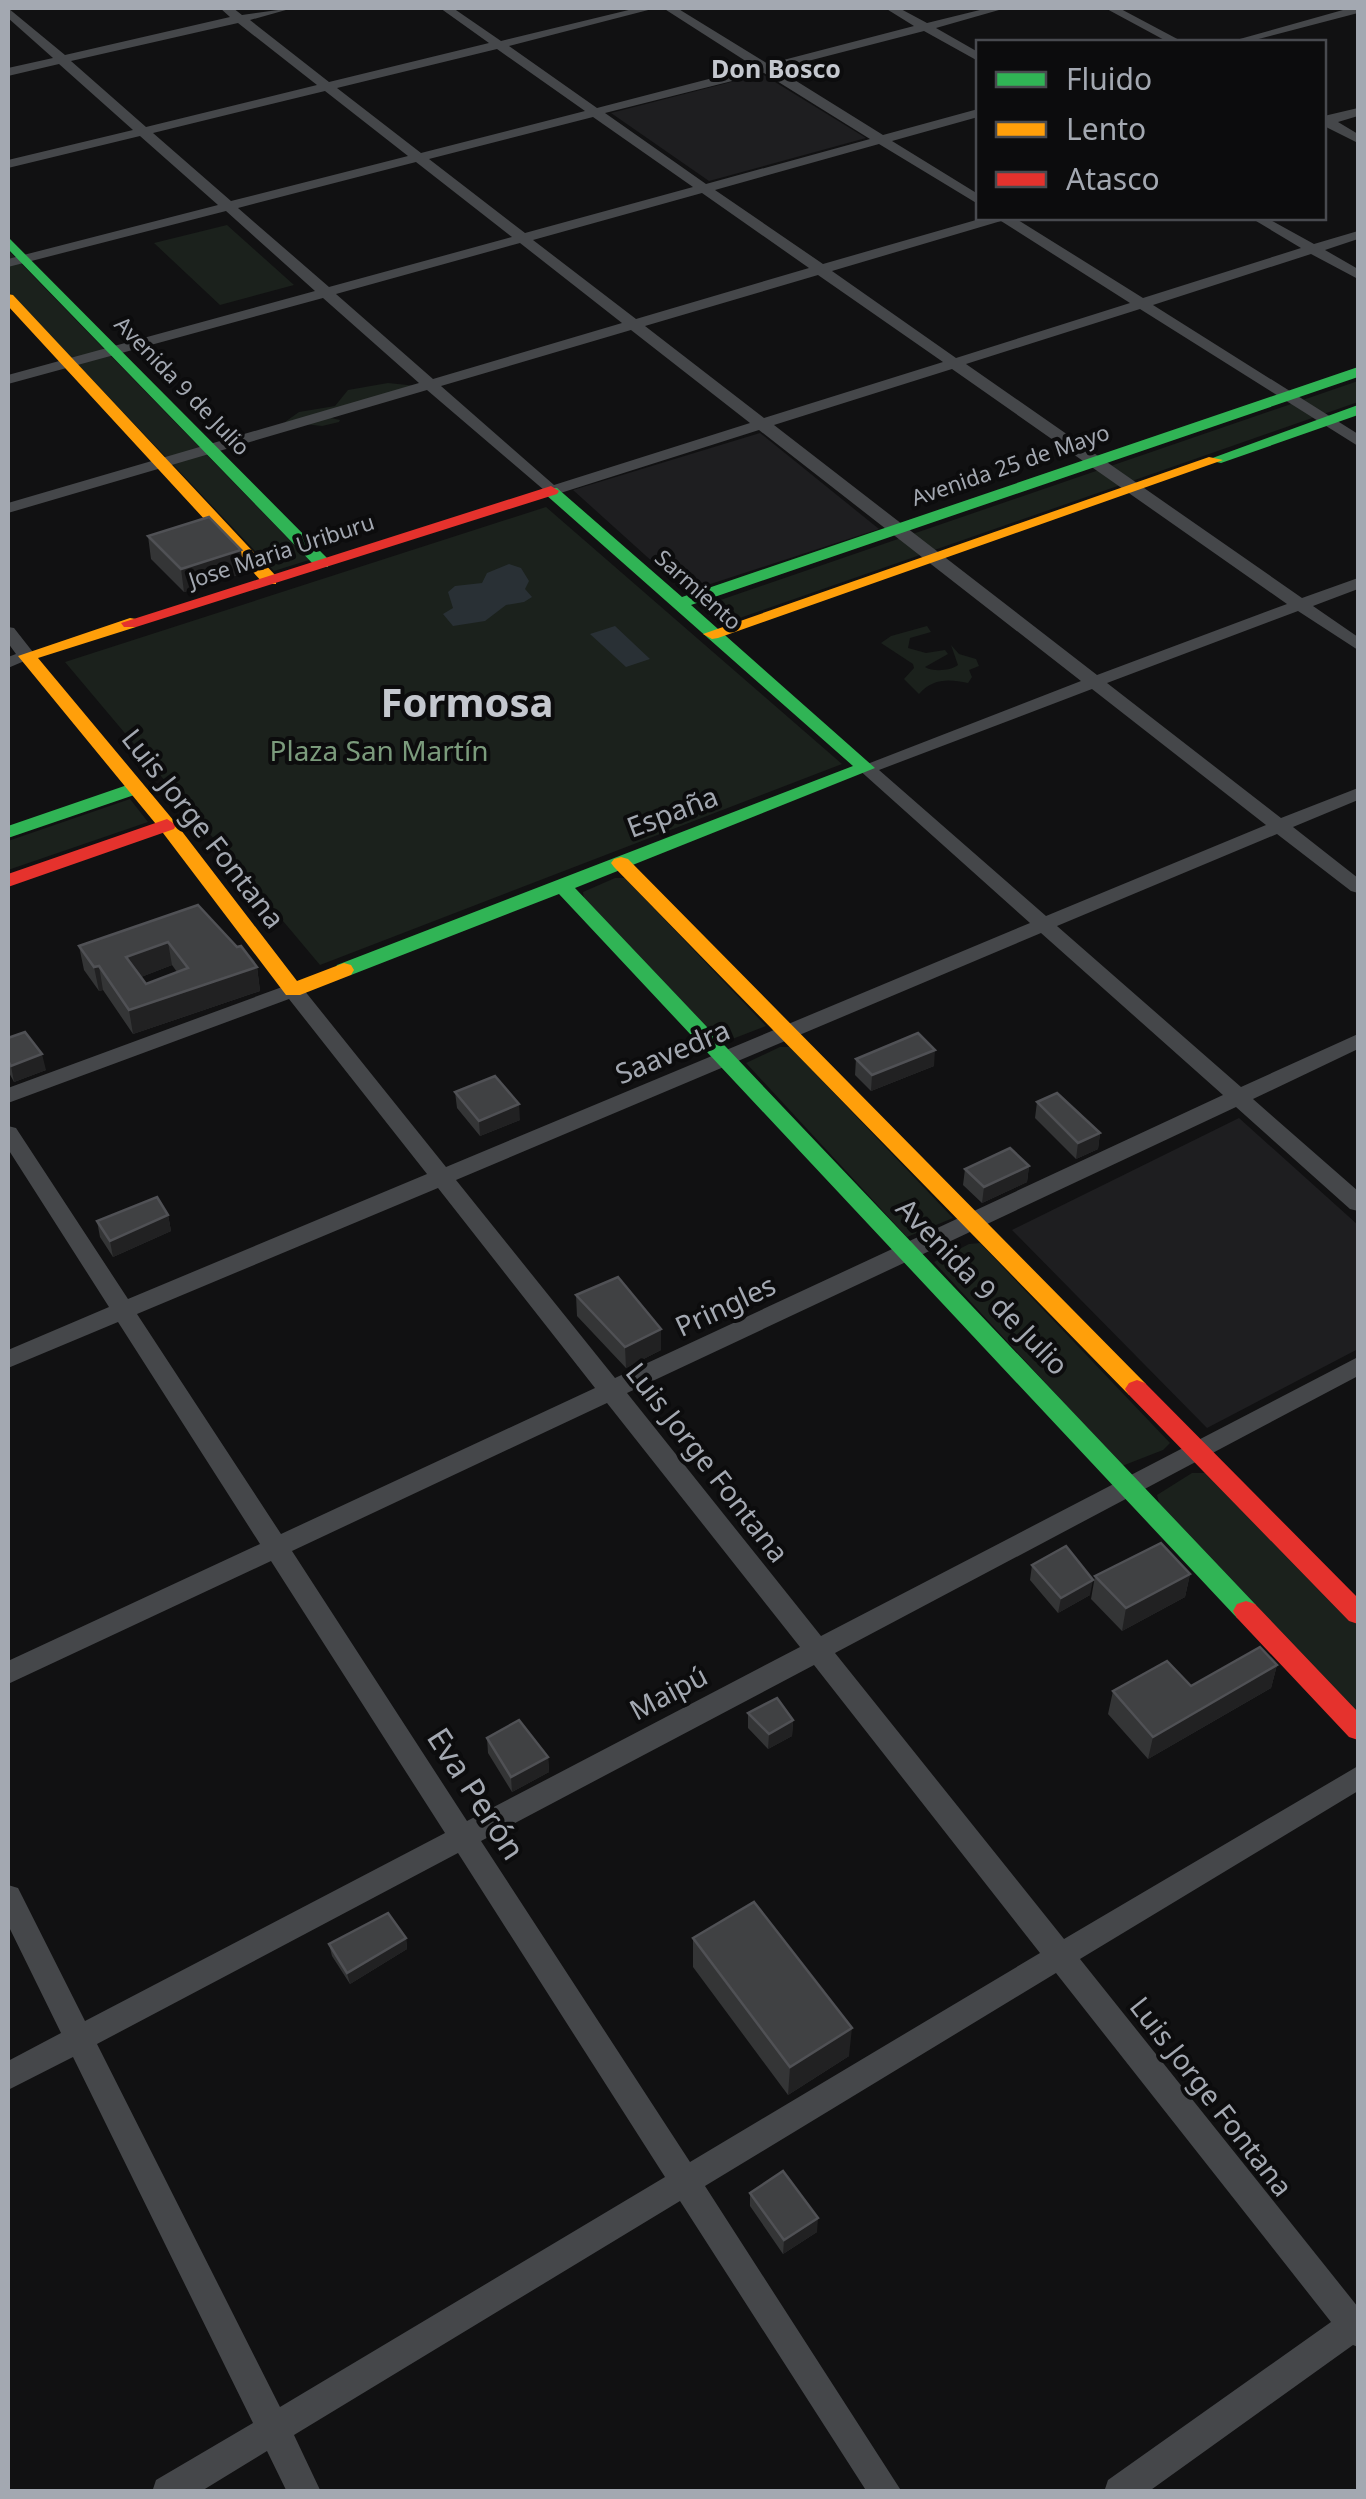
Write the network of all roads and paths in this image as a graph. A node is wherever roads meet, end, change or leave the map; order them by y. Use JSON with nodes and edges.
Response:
{"nodes":[{"id":1,"x":226,"y":8,"type":"edge"},
{"id":2,"x":287,"y":8,"type":"edge"},
{"id":3,"x":446,"y":8,"type":"edge"},
{"id":4,"x":650,"y":8,"type":"edge"},
{"id":5,"x":669,"y":8,"type":"edge"},
{"id":6,"x":892,"y":8,"type":"edge"},
{"id":7,"x":1000,"y":8,"type":"edge"},
{"id":8,"x":1111,"y":8,"type":"edge"},
{"id":9,"x":8,"y":12,"type":"edge"},
{"id":10,"x":1350,"y":12,"type":"edge"},
{"id":11,"x":240,"y":18,"type":"junction"},
{"id":12,"x":926,"y":26,"type":"junction"},
{"id":13,"x":1172,"y":40,"type":"edge"},
{"id":14,"x":1243,"y":40,"type":"edge"},
{"id":15,"x":498,"y":44,"type":"junction"},
{"id":16,"x":976,"y":56,"type":"edge"},
{"id":17,"x":62,"y":60,"type":"junction"},
{"id":18,"x":766,"y":68,"type":"junction"},
{"id":19,"x":8,"y":72,"type":"edge"},
{"id":20,"x":328,"y":86,"type":"junction"},
{"id":21,"x":596,"y":111,"type":"junction"},
{"id":22,"x":1358,"y":112,"type":"edge"},
{"id":23,"x":976,"y":114,"type":"edge"},
{"id":24,"x":1326,"y":121,"type":"edge"},
{"id":25,"x":1326,"y":122,"type":"edge"},
{"id":26,"x":141,"y":132,"type":"junction"},
{"id":27,"x":1358,"y":139,"type":"edge"},
{"id":28,"x":882,"y":140,"type":"junction"},
{"id":29,"x":420,"y":156,"type":"junction"},
{"id":30,"x":8,"y":164,"type":"edge"},
{"id":31,"x":705,"y":188,"type":"junction"},
{"id":32,"x":976,"y":199,"type":"edge"},
{"id":33,"x":228,"y":206,"type":"junction"},
{"id":34,"x":989,"y":220,"type":"edge"},
{"id":35,"x":1009,"y":220,"type":"edge"},
{"id":36,"x":1262,"y":220,"type":"edge"},
{"id":37,"x":1358,"y":234,"type":"edge"},
{"id":38,"x":524,"y":237,"type":"junction"},
{"id":39,"x":1313,"y":249,"type":"junction"},
{"id":40,"x":13,"y":254,"type":"edge"},
{"id":41,"x":821,"y":268,"type":"junction"},
{"id":42,"x":1358,"y":275,"type":"edge"},
{"id":43,"x":324,"y":293,"type":"junction"},
{"id":44,"x":8,"y":298,"type":"edge"},
{"id":45,"x":1142,"y":303,"type":"junction"},
{"id":46,"x":635,"y":323,"type":"junction"},
{"id":47,"x":115,"y":351,"type":"junction"},
{"id":48,"x":954,"y":362,"type":"junction"},
{"id":49,"x":68,"y":363,"type":"junction"},
{"id":50,"x":1358,"y":372,"type":"edge"},
{"id":51,"x":8,"y":380,"type":"edge"},
{"id":52,"x":430,"y":384,"type":"junction"},
{"id":53,"x":1287,"y":396,"type":"junction"},
{"id":54,"x":1358,"y":410,"type":"edge"},
{"id":55,"x":1328,"y":421,"type":"junction"},
{"id":56,"x":762,"y":423,"type":"junction"},
{"id":57,"x":1358,"y":440,"type":"edge"},
{"id":58,"x":210,"y":448,"type":"junction"},
{"id":59,"x":1095,"y":461,"type":"junction"},
{"id":60,"x":162,"y":462,"type":"junction"},
{"id":61,"x":1134,"y":488,"type":"junction"},
{"id":62,"x":551,"y":491,"type":"junction"},
{"id":63,"x":8,"y":508,"type":"edge"},
{"id":64,"x":900,"y":529,"type":"junction"},
{"id":65,"x":935,"y":557,"type":"junction"},
{"id":66,"x":322,"y":563,"type":"junction"},
{"id":67,"x":270,"y":580,"type":"junction"},
{"id":68,"x":1358,"y":582,"type":"edge"},
{"id":69,"x":679,"y":604,"type":"junction"},
{"id":70,"x":1301,"y":605,"type":"junction"},
{"id":71,"x":8,"y":632,"type":"edge"},
{"id":72,"x":712,"y":634,"type":"junction"},
{"id":73,"x":1358,"y":645,"type":"edge"},
{"id":74,"x":17,"y":660,"type":"edge"},
{"id":75,"x":1098,"y":682,"type":"junction"},
{"id":76,"x":866,"y":768,"type":"junction"},
{"id":77,"x":136,"y":788,"type":"junction"},
{"id":78,"x":1358,"y":793,"type":"edge"},
{"id":79,"x":166,"y":825,"type":"junction"},
{"id":80,"x":1281,"y":826,"type":"junction"},
{"id":81,"x":8,"y":832,"type":"edge"},
{"id":82,"x":621,"y":863,"type":"junction"},
{"id":83,"x":8,"y":881,"type":"edge"},
{"id":84,"x":562,"y":886,"type":"junction"},
{"id":85,"x":1358,"y":887,"type":"edge"},
{"id":86,"x":1042,"y":926,"type":"junction"},
{"id":87,"x":293,"y":990,"type":"junction"},
{"id":88,"x":788,"y":1032,"type":"junction"},
{"id":89,"x":1358,"y":1040,"type":"edge"},
{"id":90,"x":724,"y":1059,"type":"junction"},
{"id":91,"x":8,"y":1096,"type":"edge"},
{"id":92,"x":1237,"y":1097,"type":"junction"},
{"id":93,"x":8,"y":1132,"type":"edge"},
{"id":94,"x":442,"y":1179,"type":"junction"},
{"id":95,"x":1358,"y":1204,"type":"edge"},
{"id":96,"x":973,"y":1222,"type":"junction"},
{"id":97,"x":910,"y":1252,"type":"junction"},
{"id":98,"x":122,"y":1311,"type":"junction"},
{"id":99,"x":8,"y":1360,"type":"edge"},
{"id":100,"x":1358,"y":1366,"type":"edge"},
{"id":101,"x":614,"y":1391,"type":"junction"},
{"id":102,"x":1197,"y":1450,"type":"junction"},
{"id":103,"x":1132,"y":1485,"type":"junction"},
{"id":104,"x":277,"y":1548,"type":"junction"},
{"id":105,"x":1358,"y":1614,"type":"edge"},
{"id":106,"x":818,"y":1650,"type":"junction"},
{"id":107,"x":8,"y":1673,"type":"edge"},
{"id":108,"x":1358,"y":1728,"type":"edge"},
{"id":109,"x":1358,"y":1777,"type":"edge"},
{"id":110,"x":463,"y":1836,"type":"junction"},
{"id":111,"x":8,"y":1896,"type":"edge"},
{"id":112,"x":1063,"y":1954,"type":"junction"},
{"id":113,"x":78,"y":2039,"type":"junction"},
{"id":114,"x":8,"y":2076,"type":"edge"},
{"id":115,"x":687,"y":2180,"type":"junction"},
{"id":116,"x":1357,"y":2326,"type":"edge"},
{"id":117,"x":274,"y":2428,"type":"junction"},
{"id":118,"x":168,"y":2492,"type":"edge"},
{"id":119,"x":305,"y":2492,"type":"edge"},
{"id":120,"x":886,"y":2492,"type":"edge"},
{"id":121,"x":1120,"y":2492,"type":"edge"}],
"edges":[{"from":1,"to":11,"type":"street"},
{"from":2,"to":11,"type":"street"},
{"from":3,"to":15,"type":"street"},
{"from":4,"to":15,"type":"street"},
{"from":5,"to":18,"type":"street"},
{"from":6,"to":12,"type":"street"},
{"from":7,"to":12,"type":"street"},
{"from":8,"to":13,"type":"street"},
{"from":9,"to":17,"type":"street","name":"Sarmiento"},
{"from":10,"to":14,"type":"street"},
{"from":11,"to":17,"type":"street"},
{"from":11,"to":20,"type":"street"},
{"from":12,"to":16,"type":"street"},
{"from":12,"to":18,"type":"street"},
{"from":15,"to":20,"type":"street"},
{"from":15,"to":21,"type":"street"},
{"from":17,"to":19,"type":"street"},
{"from":17,"to":26,"type":"street","name":"Sarmiento"},
{"from":18,"to":21,"type":"street"},
{"from":18,"to":28,"type":"street"},
{"from":20,"to":26,"type":"street"},
{"from":20,"to":29,"type":"street"},
{"from":21,"to":29,"type":"street"},
{"from":21,"to":31,"type":"street"},
{"from":22,"to":24,"type":"street"},
{"from":23,"to":28,"type":"street"},
{"from":25,"to":27,"type":"street"},
{"from":26,"to":30,"type":"street"},
{"from":26,"to":33,"type":"street","name":"Sarmiento"},
{"from":28,"to":31,"type":"street"},
{"from":28,"to":32,"type":"street"},
{"from":29,"to":33,"type":"street"},
{"from":29,"to":38,"type":"street"},
{"from":31,"to":38,"type":"street"},
{"from":31,"to":41,"type":"street"},
{"from":33,"to":40,"type":"street"},
{"from":33,"to":43,"type":"street","name":"Sarmiento"},
{"from":34,"to":41,"type":"street"},
{"from":35,"to":45,"type":"street"},
{"from":36,"to":39,"type":"street"},
{"from":37,"to":39,"type":"street"},
{"from":38,"to":43,"type":"street"},
{"from":38,"to":46,"type":"street"},
{"from":39,"to":42,"type":"street"},
{"from":39,"to":45,"type":"street"},
{"from":40,"to":47,"type":"main road","name":"Avenida 9 de Julio"},
{"from":41,"to":46,"type":"street"},
{"from":41,"to":48,"type":"street"},
{"from":43,"to":47,"type":"street"},
{"from":43,"to":52,"type":"street","name":"Sarmiento"},
{"from":44,"to":49,"type":"main road"},
{"from":45,"to":48,"type":"street"},
{"from":45,"to":53,"type":"street"},
{"from":46,"to":52,"type":"street"},
{"from":46,"to":56,"type":"street"},
{"from":47,"to":49,"type":"street"},
{"from":47,"to":58,"type":"main road","name":"Avenida 9 de Julio"},
{"from":48,"to":56,"type":"street"},
{"from":48,"to":59,"type":"street"},
{"from":49,"to":51,"type":"street"},
{"from":49,"to":60,"type":"main road"},
{"from":50,"to":53,"type":"main road","name":"Avenida 25 de Mayo"},
{"from":52,"to":58,"type":"street"},
{"from":52,"to":62,"type":"street","name":"Sarmiento"},
{"from":53,"to":55,"type":"street"},
{"from":53,"to":59,"type":"main road","name":"Avenida 25 de Mayo"},
{"from":54,"to":55,"type":"main road"},
{"from":55,"to":57,"type":"street"},
{"from":55,"to":61,"type":"main road"},
{"from":56,"to":62,"type":"street"},
{"from":56,"to":64,"type":"street"},
{"from":58,"to":60,"type":"street"},
{"from":58,"to":66,"type":"main road","name":"Avenida 9 de Julio"},
{"from":59,"to":61,"type":"street"},
{"from":59,"to":64,"type":"main road","name":"Avenida 25 de Mayo"},
{"from":60,"to":63,"type":"street"},
{"from":60,"to":67,"type":"main road"},
{"from":61,"to":65,"type":"main road"},
{"from":61,"to":70,"type":"street"},
{"from":62,"to":66,"type":"main road","name":"Jose Maria Uriburu"},
{"from":62,"to":69,"type":"main road","name":"Sarmiento"},
{"from":64,"to":65,"type":"street"},
{"from":64,"to":69,"type":"main road","name":"Avenida 25 de Mayo"},
{"from":65,"to":72,"type":"main road"},
{"from":65,"to":75,"type":"street"},
{"from":66,"to":67,"type":"main road","name":"Jose Maria Uriburu"},
{"from":67,"to":74,"type":"main road","name":"Jose Maria Uriburu"},
{"from":68,"to":70,"type":"street","name":"España"},
{"from":69,"to":72,"type":"main road","name":"Sarmiento"},
{"from":70,"to":73,"type":"street"},
{"from":70,"to":75,"type":"street","name":"España"},
{"from":71,"to":74,"type":"street","name":"Luis Jorge Fontana"},
{"from":72,"to":76,"type":"main road","name":"Sarmiento"},
{"from":74,"to":77,"type":"main road","name":"Luis Jorge Fontana"},
{"from":75,"to":76,"type":"street","name":"España"},
{"from":75,"to":80,"type":"street"},
{"from":76,"to":82,"type":"main road","name":"España"},
{"from":76,"to":86,"type":"street","name":"Sarmiento"},
{"from":77,"to":79,"type":"main road","name":"Luis Jorge Fontana"},
{"from":77,"to":81,"type":"main road"},
{"from":78,"to":80,"type":"street","name":"Saavedra"},
{"from":79,"to":83,"type":"main road"},
{"from":79,"to":87,"type":"main road","name":"Luis Jorge Fontana"},
{"from":80,"to":85,"type":"street"},
{"from":80,"to":86,"type":"street","name":"Saavedra"},
{"from":82,"to":84,"type":"main road","name":"España"},
{"from":82,"to":88,"type":"main road","name":"Avenida 9 de Julio"},
{"from":84,"to":87,"type":"main road","name":"España"},
{"from":84,"to":90,"type":"main road","name":"Avenida 9 de Julio"},
{"from":86,"to":88,"type":"street","name":"Saavedra"},
{"from":86,"to":92,"type":"street","name":"Sarmiento"},
{"from":87,"to":91,"type":"street","name":"España"},
{"from":87,"to":94,"type":"street","name":"Luis Jorge Fontana"},
{"from":88,"to":90,"type":"street","name":"Saavedra"},
{"from":88,"to":96,"type":"main road","name":"Avenida 9 de Julio"},
{"from":89,"to":92,"type":"street","name":"Pringles"},
{"from":90,"to":94,"type":"street","name":"Saavedra"},
{"from":90,"to":97,"type":"main road","name":"Avenida 9 de Julio"},
{"from":92,"to":95,"type":"street","name":"Sarmiento"},
{"from":92,"to":96,"type":"street","name":"Pringles"},
{"from":93,"to":98,"type":"street","name":"Eva Perón"},
{"from":94,"to":98,"type":"street","name":"Saavedra"},
{"from":94,"to":101,"type":"street","name":"Luis Jorge Fontana"},
{"from":96,"to":97,"type":"street","name":"Pringles"},
{"from":96,"to":102,"type":"main road","name":"Avenida 9 de Julio"},
{"from":97,"to":101,"type":"street","name":"Pringles"},
{"from":97,"to":103,"type":"main road","name":"Avenida 9 de Julio"},
{"from":98,"to":99,"type":"street","name":"Saavedra"},
{"from":98,"to":104,"type":"street","name":"Eva Perón"},
{"from":100,"to":102,"type":"street","name":"Maipú"},
{"from":101,"to":104,"type":"street","name":"Pringles"},
{"from":101,"to":106,"type":"street","name":"Luis Jorge Fontana"},
{"from":102,"to":103,"type":"street","name":"Maipú"},
{"from":102,"to":105,"type":"main road","name":"Avenida 9 de Julio"},
{"from":103,"to":106,"type":"street","name":"Maipú"},
{"from":103,"to":108,"type":"main road","name":"Avenida 9 de Julio"},
{"from":104,"to":107,"type":"street","name":"Pringles"},
{"from":104,"to":110,"type":"street","name":"Eva Perón"},
{"from":106,"to":110,"type":"street","name":"Maipú"},
{"from":106,"to":112,"type":"street","name":"Luis Jorge Fontana"},
{"from":109,"to":112,"type":"street"},
{"from":110,"to":113,"type":"street","name":"Maipú"},
{"from":110,"to":115,"type":"street","name":"Eva Perón"},
{"from":111,"to":113,"type":"street"},
{"from":112,"to":115,"type":"street"},
{"from":112,"to":116,"type":"street","name":"Luis Jorge Fontana"},
{"from":113,"to":114,"type":"street","name":"Maipú"},
{"from":113,"to":117,"type":"street"},
{"from":115,"to":117,"type":"street"},
{"from":115,"to":120,"type":"street","name":"Eva Perón"},
{"from":116,"to":121,"type":"street"},
{"from":117,"to":118,"type":"street"},
{"from":117,"to":119,"type":"street"}]}
